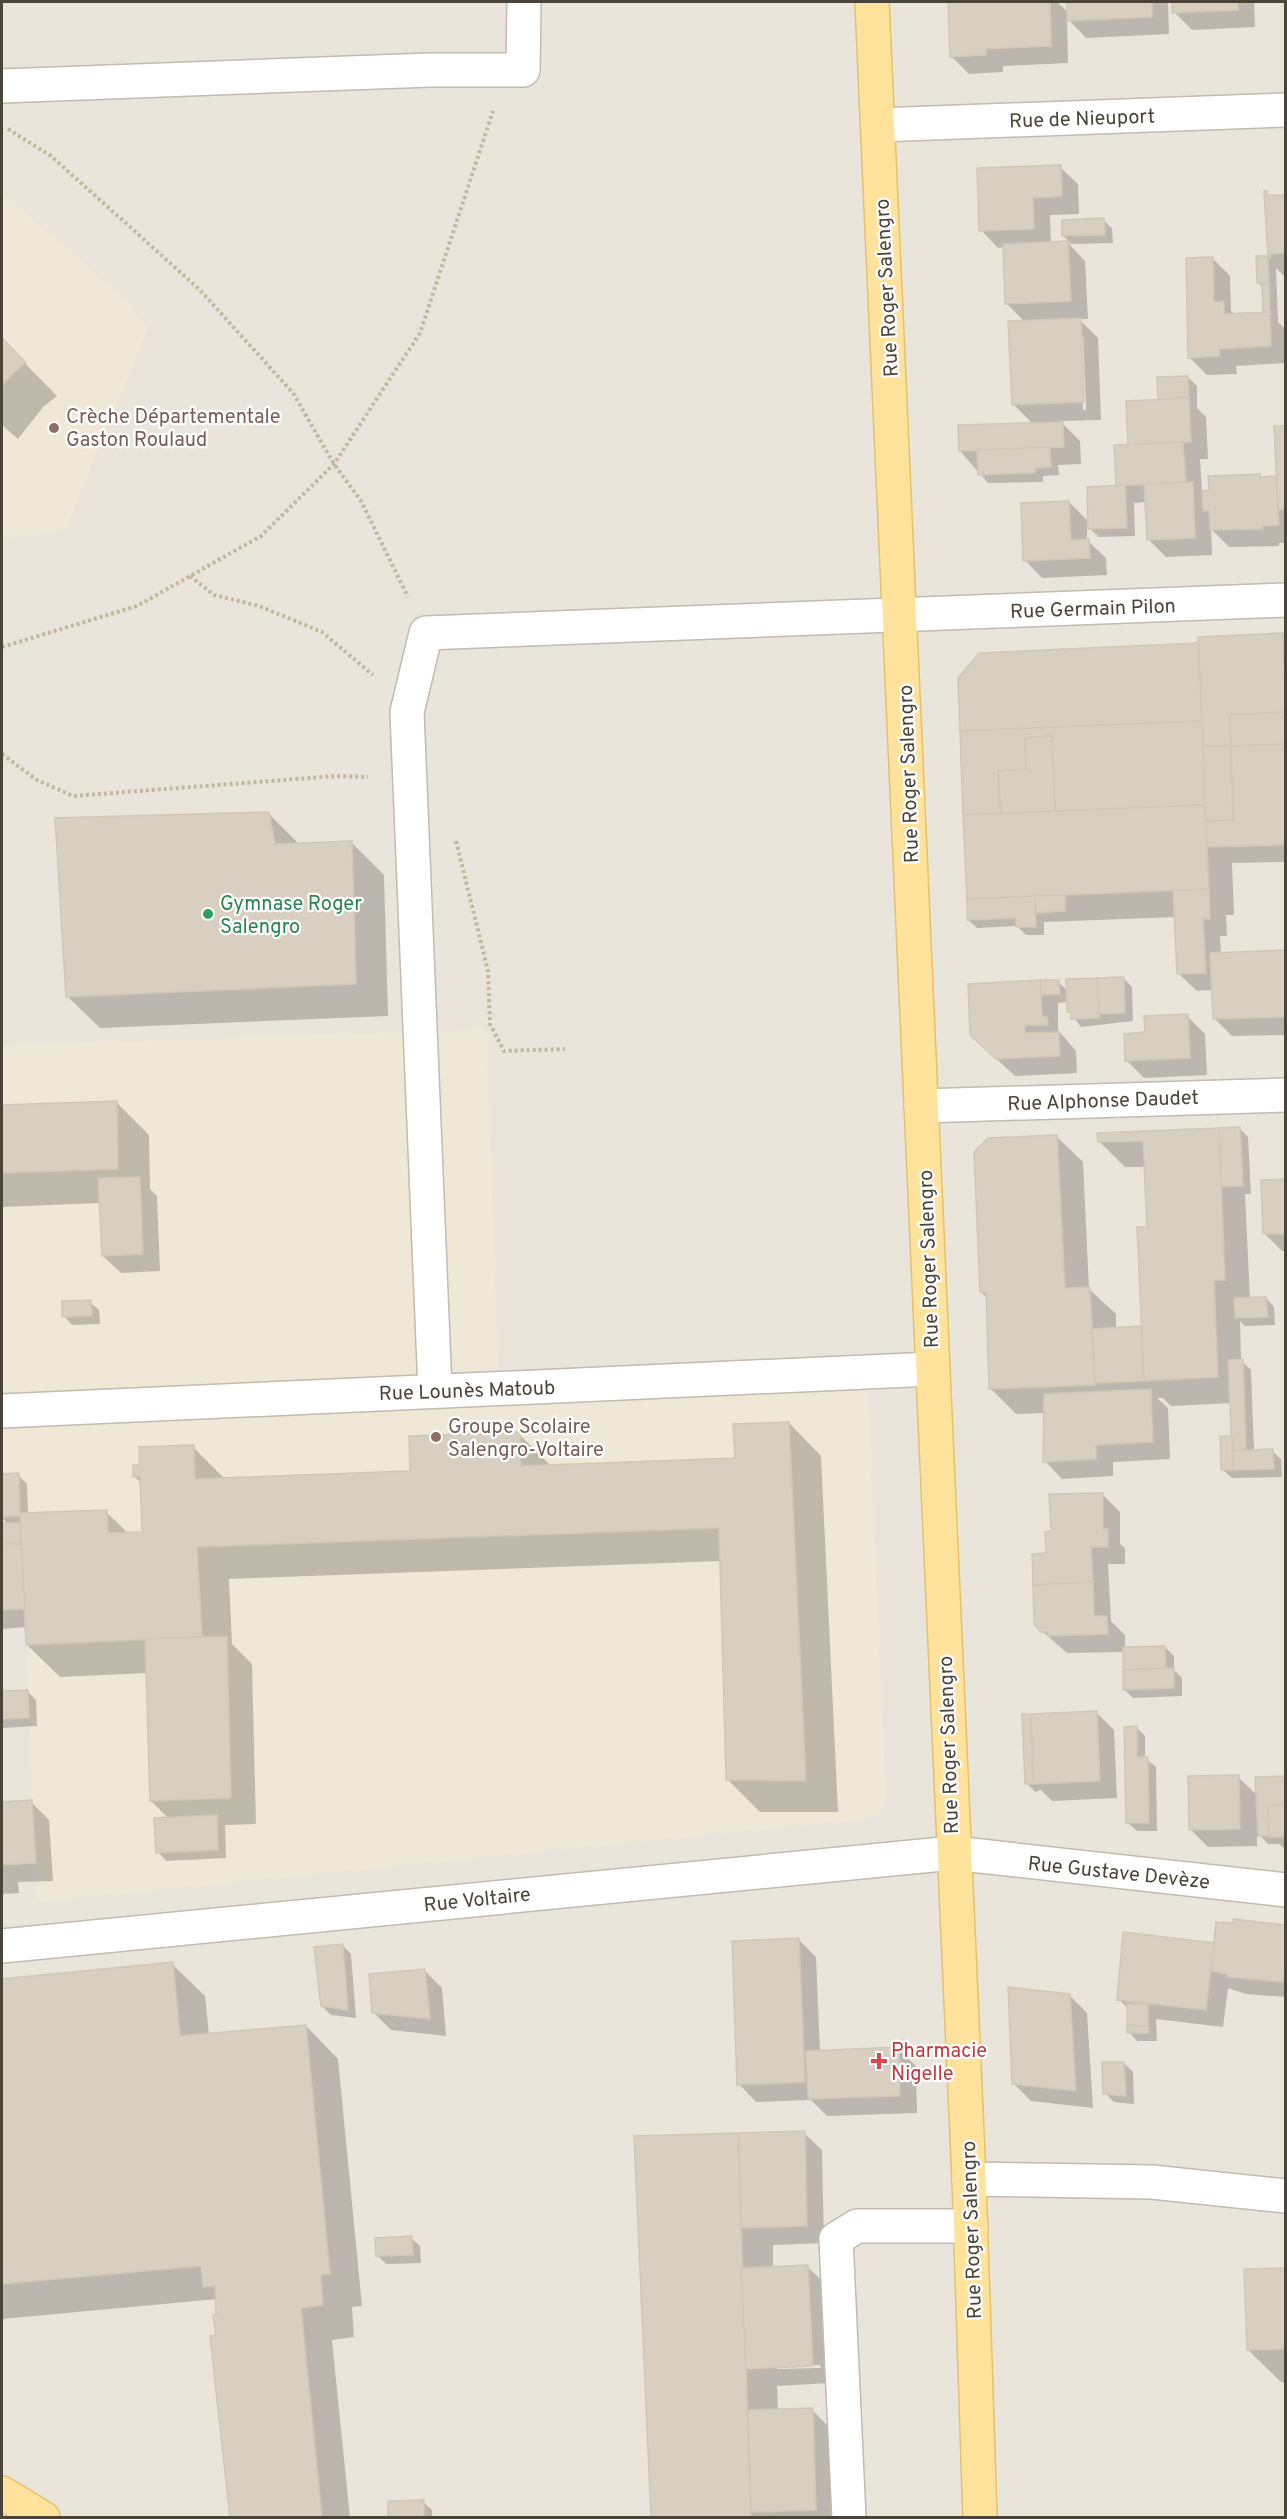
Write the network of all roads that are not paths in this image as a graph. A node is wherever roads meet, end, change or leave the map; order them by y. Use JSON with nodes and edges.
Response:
{"nodes":[{"id":1,"x":525,"y":2,"type":"edge"},
{"id":2,"x":872,"y":2,"type":"edge"},
{"id":3,"x":2,"y":86,"type":"edge"},
{"id":4,"x":1286,"y":110,"type":"edge"},
{"id":5,"x":878,"y":125,"type":"junction"},
{"id":6,"x":1286,"y":600,"type":"edge"},
{"id":7,"x":901,"y":615,"type":"junction"},
{"id":8,"x":1286,"y":1095,"type":"edge"},
{"id":9,"x":921,"y":1106,"type":"junction"},
{"id":10,"x":932,"y":1370,"type":"junction"},
{"id":11,"x":435,"y":1390,"type":"junction"},
{"id":12,"x":2,"y":1411,"type":"edge"},
{"id":13,"x":953,"y":1853,"type":"junction"},
{"id":14,"x":1286,"y":1890,"type":"edge"},
{"id":15,"x":2,"y":1947,"type":"edge"},
{"id":16,"x":969,"y":2179,"type":"junction"},
{"id":17,"x":1286,"y":2196,"type":"edge"},
{"id":18,"x":971,"y":2226,"type":"junction"},
{"id":19,"x":2,"y":2493,"type":"edge"},
{"id":20,"x":43,"y":2517,"type":"edge"},
{"id":21,"x":849,"y":2517,"type":"edge"},
{"id":22,"x":980,"y":2517,"type":"edge"}],
"edges":[{"from":1,"to":3,"type":"street"},
{"from":2,"to":5,"type":"main road","name":"Rue Roger Salengro"},
{"from":4,"to":5,"type":"street","name":"Rue de Nieuport"},
{"from":5,"to":7,"type":"main road","name":"Rue Roger Salengro"},
{"from":6,"to":7,"type":"street","name":"Rue Germain Pilon"},
{"from":7,"to":9,"type":"main road","name":"Rue Roger Salengro"},
{"from":7,"to":11,"type":"street","name":"Rue Germain Pilon"},
{"from":8,"to":9,"type":"street","name":"Rue Alphonse Daudet"},
{"from":9,"to":10,"type":"main road","name":"Rue Roger Salengro"},
{"from":10,"to":11,"type":"street","name":"Rue Lounès Matoub"},
{"from":10,"to":13,"type":"main road","name":"Rue Roger Salengro"},
{"from":11,"to":12,"type":"street","name":"Rue Lounès Matoub"},
{"from":13,"to":14,"type":"street","name":"Rue Gustave Devèze"},
{"from":13,"to":15,"type":"street","name":"Rue Voltaire"},
{"from":13,"to":16,"type":"main road","name":"Rue Roger Salengro"},
{"from":16,"to":17,"type":"street"},
{"from":16,"to":18,"type":"main road","name":"Rue Roger Salengro"},
{"from":18,"to":21,"type":"street"},
{"from":18,"to":22,"type":"main road","name":"Rue Roger Salengro"},
{"from":19,"to":20,"type":"main road"}]}
